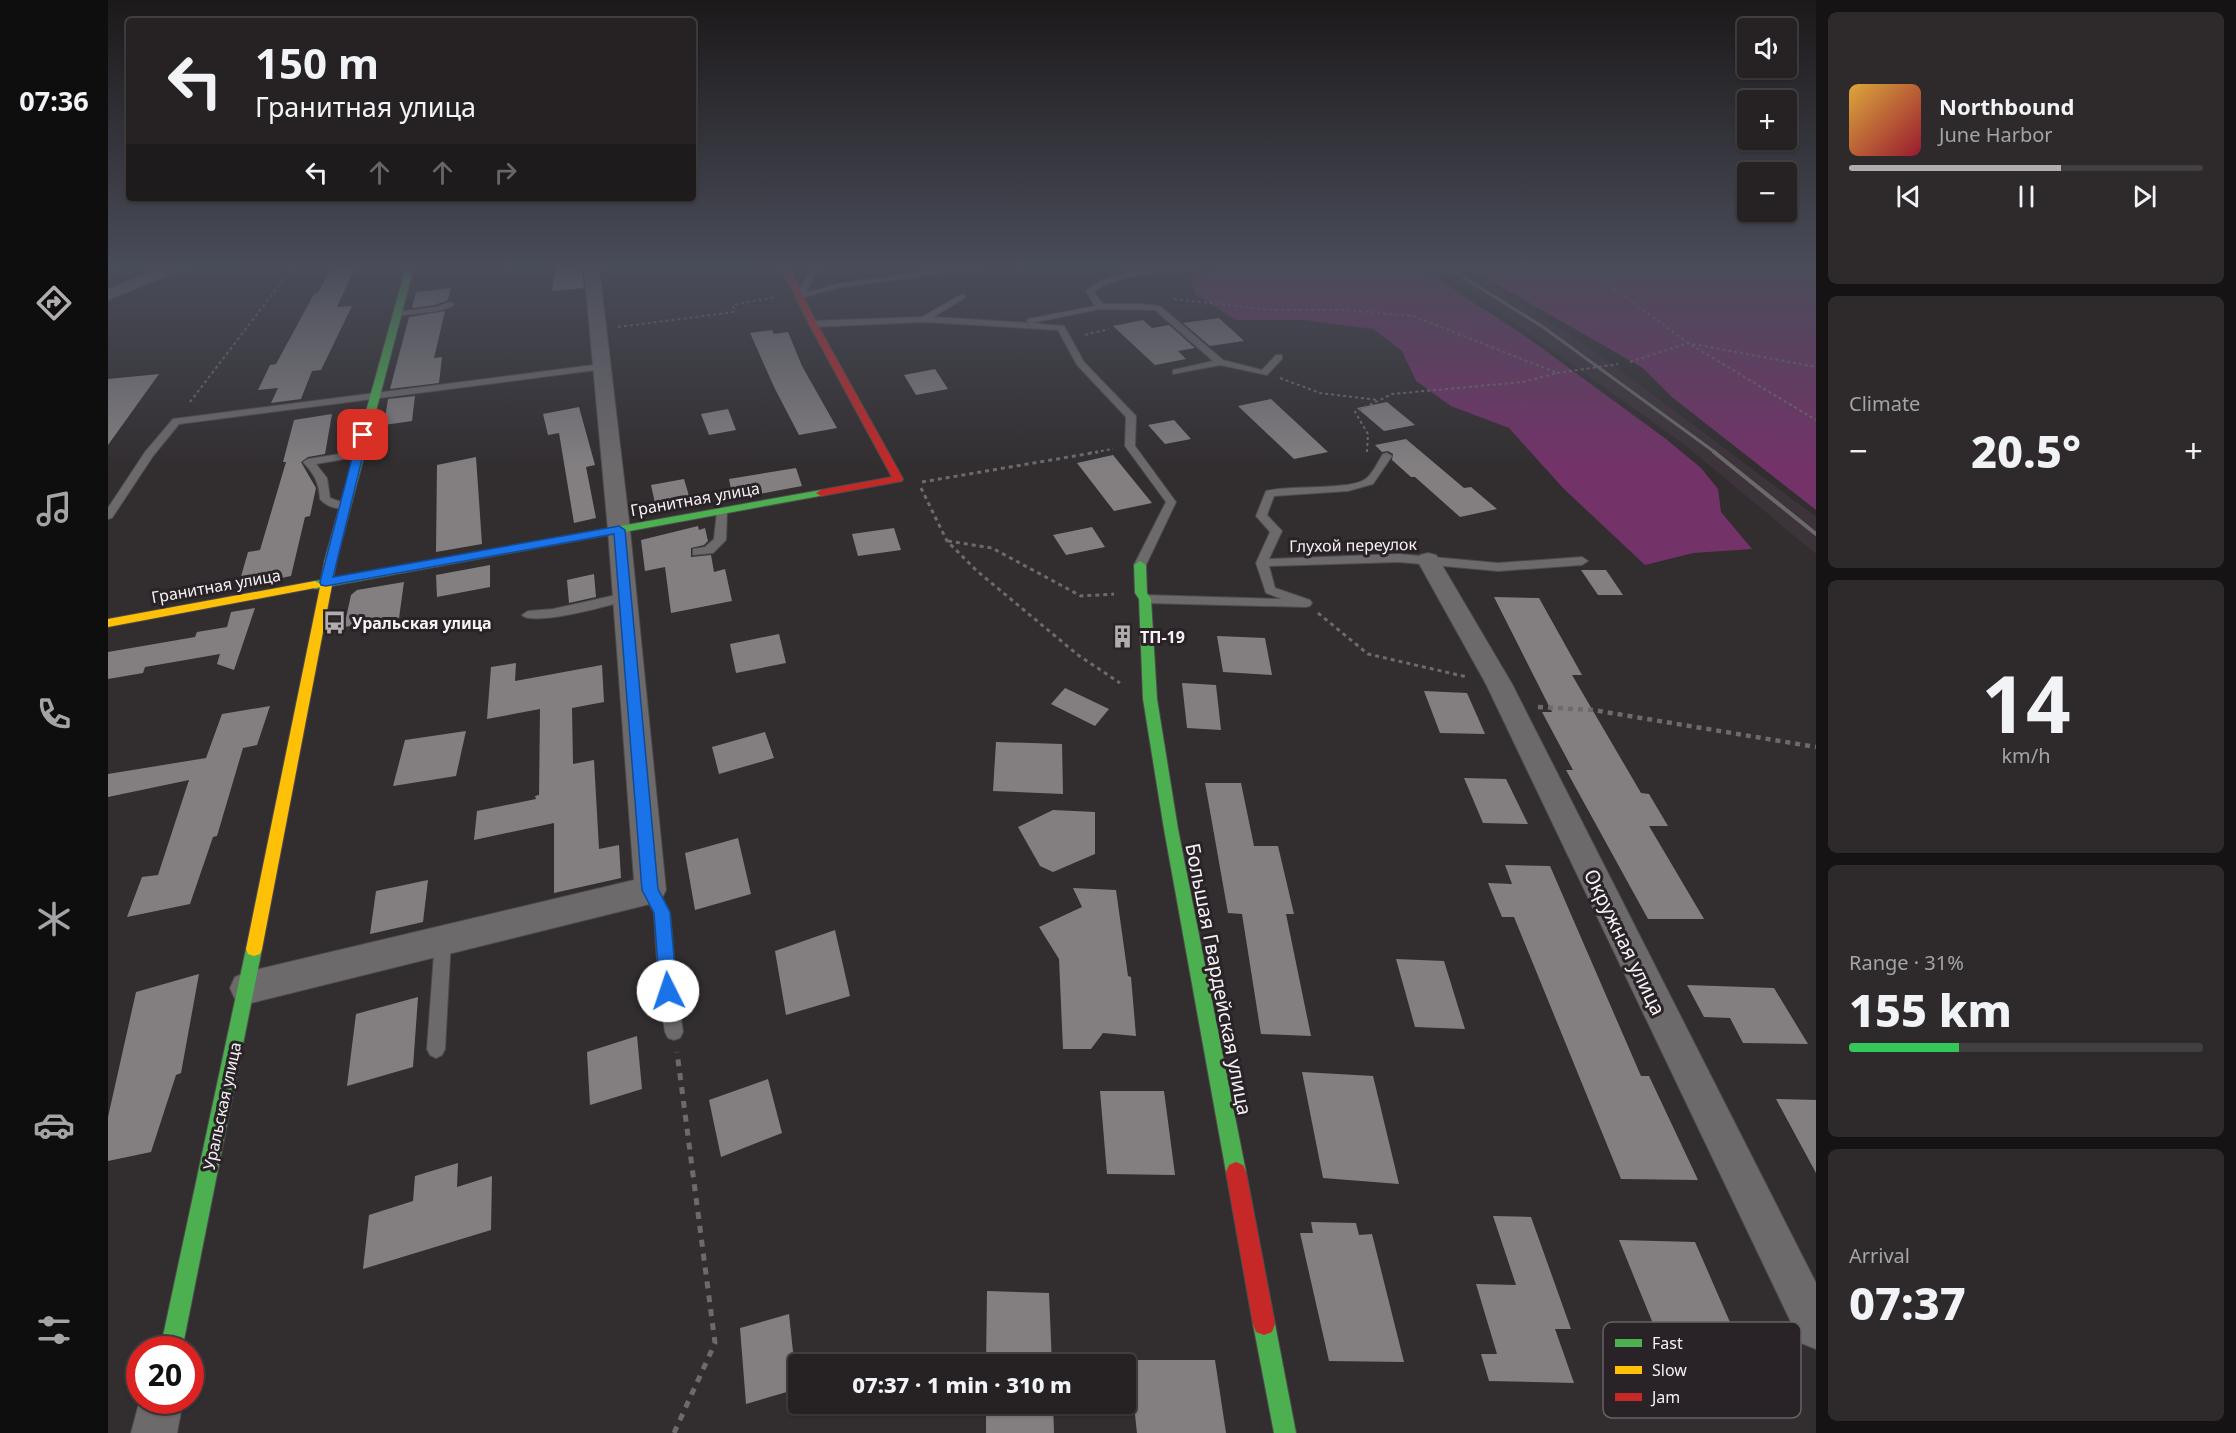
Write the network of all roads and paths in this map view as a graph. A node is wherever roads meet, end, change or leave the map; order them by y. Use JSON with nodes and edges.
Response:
{"nodes":[{"id":1,"x":242,"y":334,"type":"edge"},
{"id":2,"x":391,"y":334,"type":"edge"},
{"id":3,"x":597,"y":334,"type":"edge"},
{"id":4,"x":818,"y":334,"type":"edge"},
{"id":5,"x":1064,"y":334,"type":"edge"},
{"id":6,"x":1088,"y":334,"type":"edge"},
{"id":7,"x":1187,"y":334,"type":"edge"},
{"id":8,"x":1462,"y":334,"type":"edge"},
{"id":9,"x":1676,"y":334,"type":"edge"},
{"id":10,"x":1067,"y":339,"type":"junction"},
{"id":11,"x":1688,"y":343,"type":"junction"},
{"id":12,"x":1279,"y":357,"type":"dead end"},
{"id":13,"x":1220,"y":362,"type":"junction"},
{"id":14,"x":1630,"y":362,"type":"dead end"},
{"id":15,"x":1618,"y":364,"type":"dead end"},
{"id":16,"x":601,"y":367,"type":"junction"},
{"id":17,"x":1816,"y":367,"type":"edge"},
{"id":18,"x":1176,"y":372,"type":"dead end"},
{"id":19,"x":1264,"y":373,"type":"junction"},
{"id":20,"x":1557,"y":373,"type":"junction"},
{"id":21,"x":373,"y":397,"type":"junction"},
{"id":22,"x":1378,"y":400,"type":"junction"},
{"id":23,"x":1816,"y":420,"type":"edge"},
{"id":24,"x":176,"y":421,"type":"junction"},
{"id":25,"x":1130,"y":446,"type":"junction"},
{"id":26,"x":358,"y":454,"type":"junction"},
{"id":27,"x":1387,"y":456,"type":"dead end"},
{"id":28,"x":1369,"y":482,"type":"junction"},
{"id":29,"x":345,"y":505,"type":"junction"},
{"id":30,"x":722,"y":511,"type":"junction"},
{"id":31,"x":108,"y":516,"type":"edge"},
{"id":32,"x":619,"y":530,"type":"junction"},
{"id":33,"x":947,"y":541,"type":"junction"},
{"id":34,"x":697,"y":552,"type":"dead end"},
{"id":35,"x":1428,"y":560,"type":"junction"},
{"id":36,"x":1582,"y":561,"type":"dead end"},
{"id":37,"x":1262,"y":563,"type":"junction"},
{"id":38,"x":1140,"y":565,"type":"joint"},
{"id":39,"x":326,"y":582,"type":"junction"},
{"id":40,"x":1143,"y":596,"type":"junction"},
{"id":41,"x":625,"y":597,"type":"junction"},
{"id":42,"x":1306,"y":603,"type":"junction"},
{"id":43,"x":528,"y":615,"type":"dead end"},
{"id":44,"x":108,"y":623,"type":"edge"},
{"id":45,"x":1503,"y":695,"type":"junction"},
{"id":46,"x":1150,"y":699,"type":"junction"},
{"id":47,"x":1816,"y":747,"type":"edge"},
{"id":48,"x":650,"y":890,"type":"junction"},
{"id":49,"x":443,"y":940,"type":"junction"},
{"id":50,"x":247,"y":988,"type":"junction"},
{"id":51,"x":674,"y":1032,"type":"joint"},
{"id":52,"x":436,"y":1049,"type":"dead end"},
{"id":53,"x":1816,"y":1328,"type":"edge"},
{"id":54,"x":174,"y":1336,"type":"edge"},
{"id":55,"x":158,"y":1414,"type":"edge"},
{"id":56,"x":154,"y":1433,"type":"edge"},
{"id":57,"x":674,"y":1433,"type":"edge"},
{"id":58,"x":1285,"y":1433,"type":"edge"}],
"edges":[{"from":1,"to":24,"type":"path"},
{"from":2,"to":21,"type":"street","name":"Уральская улица"},
{"from":3,"to":16,"type":"street"},
{"from":4,"to":30,"type":"street","name":"Гранитная улица"},
{"from":5,"to":10,"type":"lane"},
{"from":6,"to":10,"type":"path"},
{"from":7,"to":13,"type":"lane"},
{"from":8,"to":20,"type":"path"},
{"from":9,"to":11,"type":"path"},
{"from":10,"to":25,"type":"lane"},
{"from":11,"to":14,"type":"path"},
{"from":11,"to":17,"type":"path"},
{"from":11,"to":23,"type":"path"},
{"from":12,"to":19,"type":"lane"},
{"from":13,"to":18,"type":"lane"},
{"from":13,"to":19,"type":"lane"},
{"from":15,"to":20,"type":"path","bridge":true},
{"from":16,"to":21,"type":"lane"},
{"from":16,"to":32,"type":"street"},
{"from":19,"to":22,"type":"path"},
{"from":20,"to":22,"type":"path"},
{"from":21,"to":24,"type":"lane"},
{"from":21,"to":26,"type":"street","name":"Уральская улица"},
{"from":22,"to":28,"type":"path"},
{"from":24,"to":31,"type":"lane"},
{"from":25,"to":33,"type":"path"},
{"from":25,"to":38,"type":"lane","name":"Большая Гвардейская улица"},
{"from":26,"to":29,"type":"street","name":"Уральская улица"},
{"from":26,"to":29,"type":"lane"},
{"from":27,"to":28,"type":"lane"},
{"from":28,"to":37,"type":"lane"},
{"from":29,"to":39,"type":"street","name":"Уральская улица"},
{"from":30,"to":32,"type":"street","name":"Гранитная улица"},
{"from":30,"to":34,"type":"lane"},
{"from":32,"to":39,"type":"street","name":"Гранитная улица"},
{"from":32,"to":41,"type":"street"},
{"from":33,"to":40,"type":"path"},
{"from":33,"to":46,"type":"path"},
{"from":35,"to":36,"type":"lane","name":"Глухой переулок"},
{"from":35,"to":37,"type":"lane","name":"Глухой переулок"},
{"from":35,"to":45,"type":"street","name":"Окружная улица"},
{"from":37,"to":42,"type":"lane"},
{"from":38,"to":40,"type":"street","name":"Большая Гвардейская улица"},
{"from":39,"to":44,"type":"street","name":"Гранитная улица"},
{"from":39,"to":50,"type":"street","name":"Уральская улица"},
{"from":40,"to":42,"type":"lane"},
{"from":40,"to":46,"type":"street","name":"Большая Гвардейская улица"},
{"from":41,"to":43,"type":"lane"},
{"from":41,"to":48,"type":"street"},
{"from":42,"to":45,"type":"path"},
{"from":45,"to":47,"type":"path"},
{"from":45,"to":53,"type":"street","name":"Окружная улица"},
{"from":46,"to":58,"type":"street","name":"Большая Гвардейская улица"},
{"from":48,"to":49,"type":"street"},
{"from":48,"to":51,"type":"lane"},
{"from":49,"to":50,"type":"street"},
{"from":49,"to":52,"type":"lane"},
{"from":50,"to":54,"type":"street","name":"Уральская улица"},
{"from":51,"to":57,"type":"path"},
{"from":55,"to":56,"type":"street"}]}
